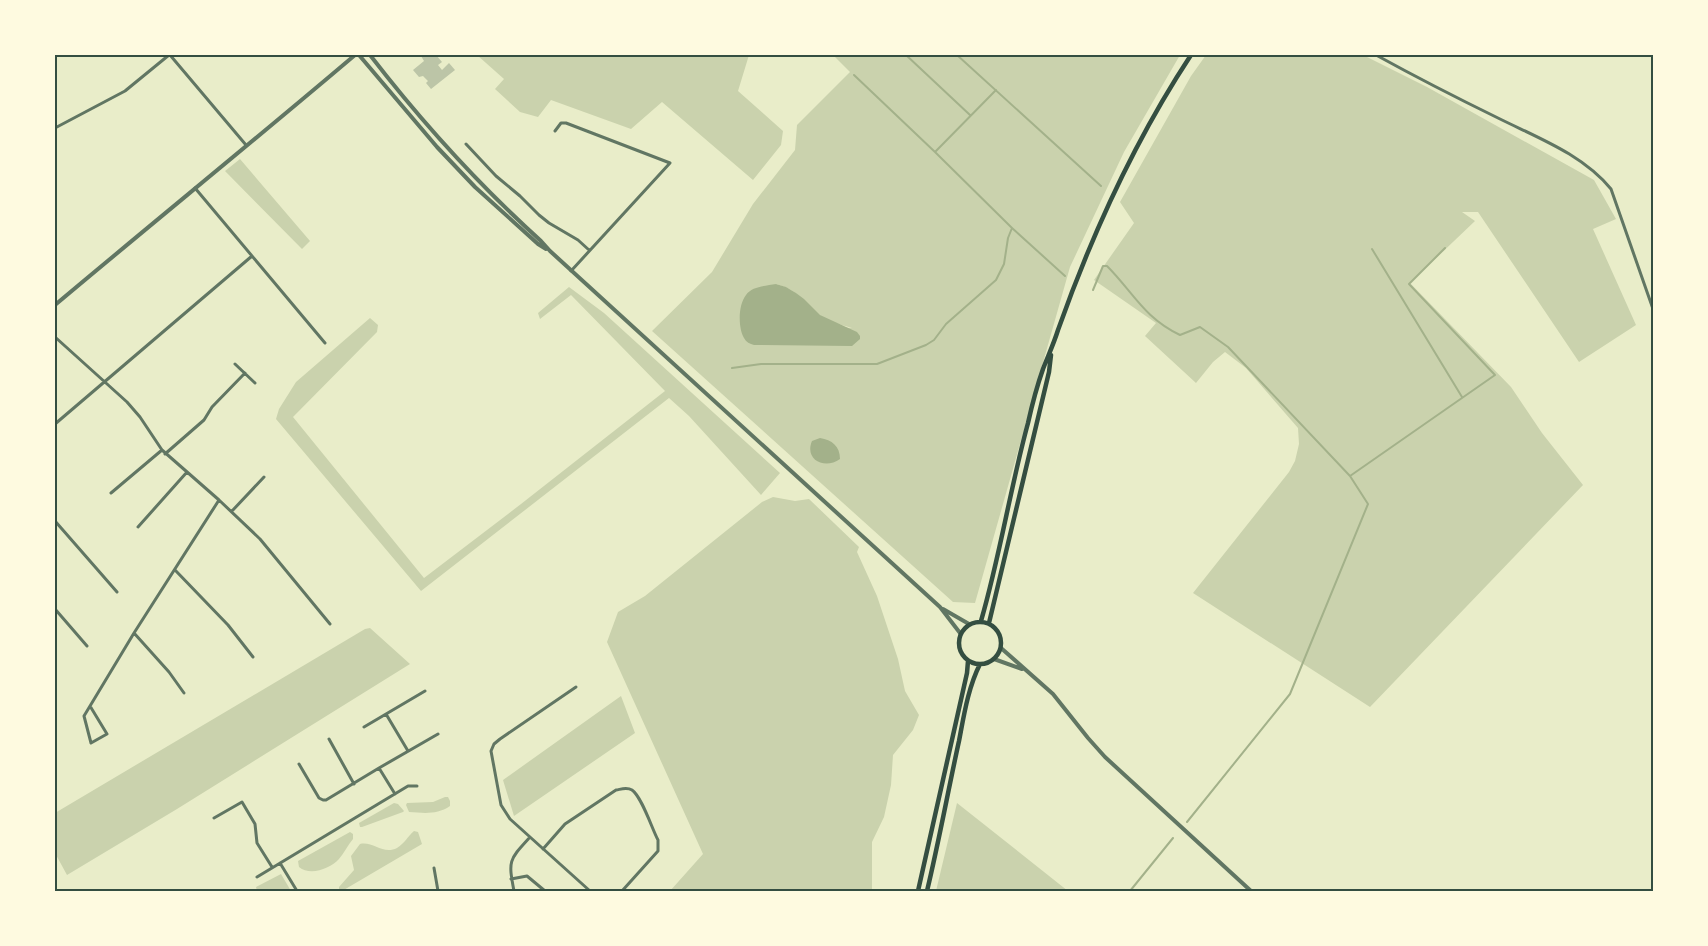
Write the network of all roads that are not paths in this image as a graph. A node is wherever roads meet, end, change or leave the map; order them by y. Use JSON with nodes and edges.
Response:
{"nodes":[{"id":1,"x":169,"y":55,"type":"edge"},
{"id":2,"x":355,"y":55,"type":"edge"},
{"id":3,"x":359,"y":55,"type":"edge"},
{"id":4,"x":370,"y":55,"type":"edge"},
{"id":5,"x":1191,"y":55,"type":"edge"},
{"id":6,"x":1376,"y":55,"type":"edge"},
{"id":7,"x":55,"y":128,"type":"edge"},
{"id":8,"x":555,"y":131,"type":"dead end"},
{"id":9,"x":466,"y":144,"type":"dead end"},
{"id":10,"x":246,"y":145,"type":"junction"},
{"id":11,"x":195,"y":188,"type":"junction"},
{"id":12,"x":589,"y":250,"type":"junction"},
{"id":13,"x":550,"y":252,"type":"junction"},
{"id":14,"x":252,"y":256,"type":"junction"},
{"id":15,"x":571,"y":271,"type":"junction"},
{"id":16,"x":55,"y":305,"type":"edge"},
{"id":17,"x":1653,"y":309,"type":"edge"},
{"id":18,"x":55,"y":336,"type":"edge"},
{"id":19,"x":325,"y":343,"type":"dead end"},
{"id":20,"x":1052,"y":348,"type":"junction"},
{"id":21,"x":236,"y":364,"type":"dead end"},
{"id":22,"x":244,"y":373,"type":"junction"},
{"id":23,"x":105,"y":381,"type":"junction"},
{"id":24,"x":255,"y":383,"type":"dead end"},
{"id":25,"x":55,"y":424,"type":"edge"},
{"id":26,"x":164,"y":452,"type":"junction"},
{"id":27,"x":187,"y":472,"type":"junction"},
{"id":28,"x":264,"y":477,"type":"dead end"},
{"id":29,"x":111,"y":493,"type":"dead end"},
{"id":30,"x":219,"y":500,"type":"junction"},
{"id":31,"x":232,"y":511,"type":"junction"},
{"id":32,"x":55,"y":521,"type":"edge"},
{"id":33,"x":138,"y":527,"type":"dead end"},
{"id":34,"x":175,"y":570,"type":"junction"},
{"id":35,"x":117,"y":592,"type":"dead end"},
{"id":36,"x":940,"y":607,"type":"junction"},
{"id":37,"x":55,"y":609,"type":"edge"},
{"id":38,"x":981,"y":622,"type":"junction"},
{"id":39,"x":989,"y":623,"type":"junction"},
{"id":40,"x":330,"y":624,"type":"dead end"},
{"id":41,"x":969,"y":624,"type":"junction"},
{"id":42,"x":134,"y":633,"type":"junction"},
{"id":43,"x":960,"y":634,"type":"junction"},
{"id":44,"x":87,"y":646,"type":"dead end"},
{"id":45,"x":1000,"y":648,"type":"junction"},
{"id":46,"x":253,"y":657,"type":"dead end"},
{"id":47,"x":994,"y":659,"type":"junction"},
{"id":48,"x":968,"y":661,"type":"junction"},
{"id":49,"x":980,"y":664,"type":"junction"},
{"id":50,"x":1024,"y":670,"type":"junction"},
{"id":51,"x":576,"y":687,"type":"dead end"},
{"id":52,"x":425,"y":691,"type":"dead end"},
{"id":53,"x":184,"y":693,"type":"dead end"},
{"id":54,"x":90,"y":706,"type":"junction"},
{"id":55,"x":386,"y":714,"type":"junction"},
{"id":56,"x":364,"y":727,"type":"dead end"},
{"id":57,"x":438,"y":734,"type":"dead end"},
{"id":58,"x":329,"y":739,"type":"dead end"},
{"id":59,"x":408,"y":751,"type":"junction"},
{"id":60,"x":299,"y":764,"type":"dead end"},
{"id":61,"x":380,"y":768,"type":"junction"},
{"id":62,"x":354,"y":784,"type":"junction"},
{"id":63,"x":418,"y":786,"type":"dead end"},
{"id":64,"x":395,"y":794,"type":"junction"},
{"id":65,"x":214,"y":818,"type":"dead end"},
{"id":66,"x":530,"y":837,"type":"junction"},
{"id":67,"x":543,"y":849,"type":"junction"},
{"id":68,"x":280,"y":863,"type":"junction"},
{"id":69,"x":272,"y":868,"type":"junction"},
{"id":70,"x":434,"y":868,"type":"dead end"},
{"id":71,"x":257,"y":877,"type":"dead end"},
{"id":72,"x":511,"y":879,"type":"junction"},
{"id":73,"x":297,"y":891,"type":"edge"},
{"id":74,"x":438,"y":891,"type":"edge"},
{"id":75,"x":514,"y":891,"type":"edge"},
{"id":76,"x":545,"y":891,"type":"edge"},
{"id":77,"x":590,"y":891,"type":"edge"},
{"id":78,"x":622,"y":891,"type":"edge"},
{"id":79,"x":918,"y":891,"type":"edge"},
{"id":80,"x":927,"y":891,"type":"edge"},
{"id":81,"x":1251,"y":891,"type":"edge"}],
"edges":[{"from":1,"to":7,"type":"street"},
{"from":1,"to":10,"type":"street"},
{"from":2,"to":10,"type":"street"},
{"from":3,"to":13,"type":"street"},
{"from":4,"to":13,"type":"street"},
{"from":5,"to":20,"type":"main road"},
{"from":6,"to":17,"type":"street"},
{"from":8,"to":12,"type":"street"},
{"from":9,"to":12,"type":"street"},
{"from":10,"to":11,"type":"street"},
{"from":11,"to":14,"type":"street"},
{"from":11,"to":16,"type":"street"},
{"from":12,"to":15,"type":"street"},
{"from":13,"to":15,"type":"street"},
{"from":14,"to":19,"type":"street"},
{"from":14,"to":23,"type":"street"},
{"from":15,"to":36,"type":"street"},
{"from":18,"to":23,"type":"street"},
{"from":20,"to":38,"type":"main road"},
{"from":20,"to":39,"type":"main road"},
{"from":21,"to":22,"type":"street"},
{"from":22,"to":24,"type":"street"},
{"from":22,"to":26,"type":"street"},
{"from":23,"to":25,"type":"street"},
{"from":23,"to":26,"type":"street"},
{"from":26,"to":27,"type":"street"},
{"from":26,"to":29,"type":"street"},
{"from":27,"to":30,"type":"street"},
{"from":27,"to":33,"type":"street"},
{"from":28,"to":31,"type":"street"},
{"from":30,"to":31,"type":"street"},
{"from":30,"to":34,"type":"street"},
{"from":31,"to":40,"type":"street"},
{"from":32,"to":35,"type":"street"},
{"from":34,"to":42,"type":"street"},
{"from":34,"to":46,"type":"street"},
{"from":36,"to":41,"type":"street"},
{"from":36,"to":43,"type":"street"},
{"from":37,"to":44,"type":"street"},
{"from":38,"to":39,"type":"main road"},
{"from":38,"to":41,"type":"main road"},
{"from":39,"to":45,"type":"main road"},
{"from":41,"to":43,"type":"main road"},
{"from":42,"to":53,"type":"street"},
{"from":42,"to":54,"type":"street"},
{"from":43,"to":48,"type":"main road"},
{"from":45,"to":47,"type":"main road"},
{"from":45,"to":50,"type":"street"},
{"from":47,"to":49,"type":"main road"},
{"from":47,"to":50,"type":"street"},
{"from":48,"to":49,"type":"main road"},
{"from":48,"to":79,"type":"main road"},
{"from":49,"to":80,"type":"main road"},
{"from":50,"to":81,"type":"street"},
{"from":51,"to":66,"type":"street"},
{"from":52,"to":55,"type":"street"},
{"from":54,"to":54,"type":"street"},
{"from":55,"to":56,"type":"street"},
{"from":55,"to":59,"type":"street"},
{"from":57,"to":59,"type":"street"},
{"from":58,"to":62,"type":"street"},
{"from":59,"to":61,"type":"street"},
{"from":60,"to":62,"type":"street"},
{"from":61,"to":62,"type":"street"},
{"from":61,"to":64,"type":"street"},
{"from":63,"to":64,"type":"street"},
{"from":64,"to":68,"type":"street"},
{"from":65,"to":69,"type":"street"},
{"from":66,"to":67,"type":"street"},
{"from":66,"to":72,"type":"street"},
{"from":67,"to":77,"type":"street"},
{"from":67,"to":78,"type":"street"},
{"from":68,"to":69,"type":"street"},
{"from":68,"to":73,"type":"street"},
{"from":69,"to":71,"type":"street"},
{"from":70,"to":74,"type":"street"},
{"from":72,"to":75,"type":"street"},
{"from":72,"to":76,"type":"street"}]}
